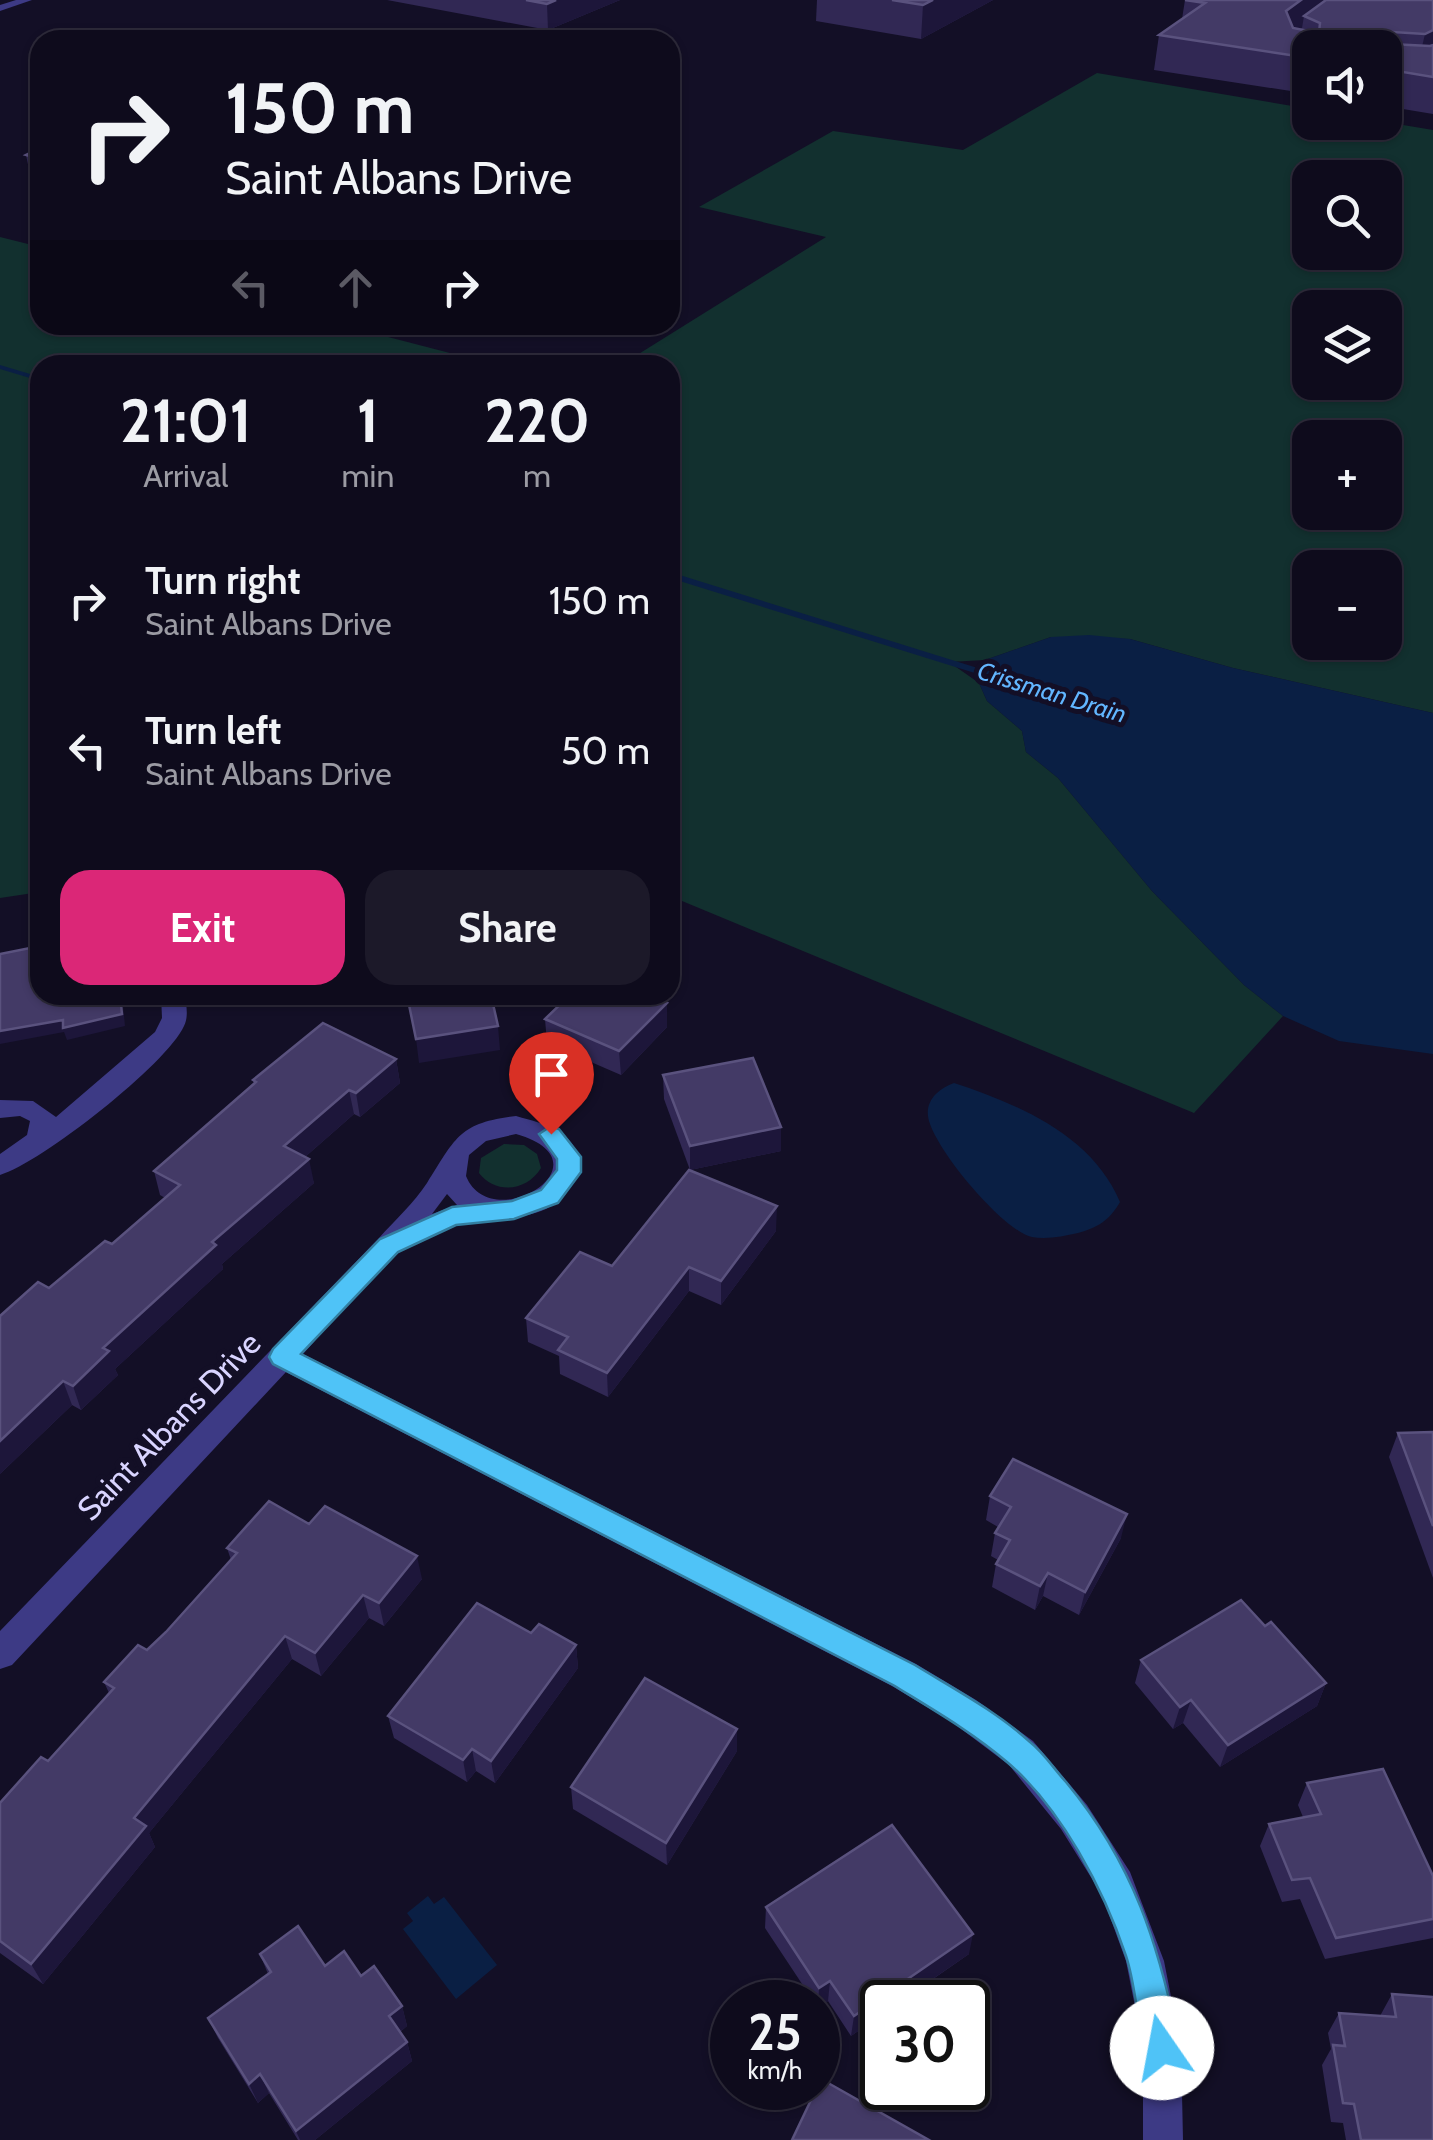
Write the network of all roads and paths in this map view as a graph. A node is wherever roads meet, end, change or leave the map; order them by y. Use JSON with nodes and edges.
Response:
{"nodes":[{"id":1,"x":27,"y":0,"type":"edge"},
{"id":2,"x":0,"y":8,"type":"edge"},
{"id":3,"x":174,"y":1005,"type":"edge"},
{"id":4,"x":109,"y":1086,"type":"junction"},
{"id":5,"x":12,"y":1108,"type":"edge"},
{"id":6,"x":455,"y":1155,"type":"junction"},
{"id":7,"x":12,"y":1160,"type":"edge"},
{"id":8,"x":493,"y":1209,"type":"junction"},
{"id":9,"x":389,"y":1246,"type":"junction"},
{"id":10,"x":282,"y":1357,"type":"junction"},
{"id":11,"x":0,"y":1654,"type":"edge"},
{"id":12,"x":1163,"y":2140,"type":"edge"}],
"edges":[{"from":1,"to":2,"type":"street"},
{"from":3,"to":4,"type":"street"},
{"from":4,"to":5,"type":"street"},
{"from":4,"to":7,"type":"street"},
{"from":5,"to":7,"type":"street"},
{"from":6,"to":8,"type":"street"},
{"from":6,"to":8,"type":"street","name":"Saint Albans Drive"},
{"from":6,"to":9,"type":"street","name":"Saint Albans Drive"},
{"from":8,"to":9,"type":"street","name":"Saint Albans Drive"},
{"from":9,"to":10,"type":"street","name":"Saint Albans Drive"},
{"from":10,"to":11,"type":"street","name":"Saint Albans Drive"},
{"from":10,"to":12,"type":"street"}]}
